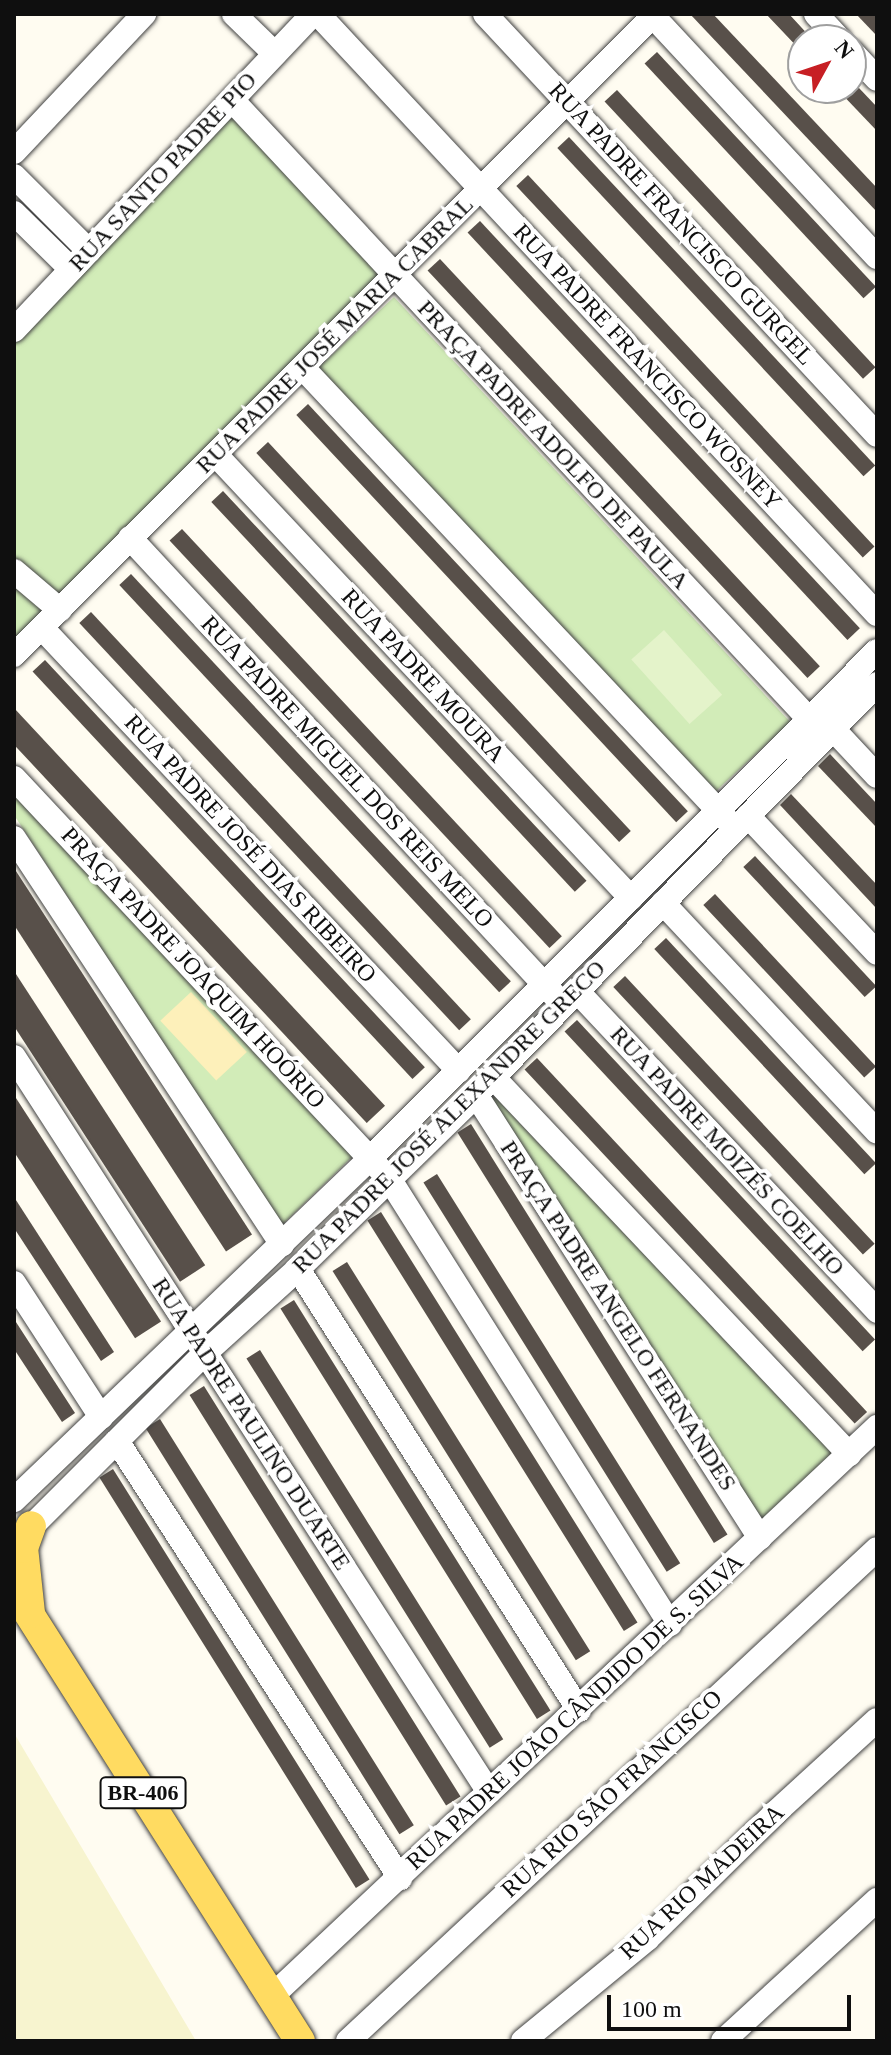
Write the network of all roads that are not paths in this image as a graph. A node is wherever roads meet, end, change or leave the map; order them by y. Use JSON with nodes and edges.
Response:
{"nodes":[{"id":1,"x":144,"y":14,"type":"edge"},
{"id":2,"x":234,"y":14,"type":"edge"},
{"id":3,"x":315,"y":14,"type":"edge"},
{"id":4,"x":485,"y":14,"type":"edge"},
{"id":5,"x":653,"y":15,"type":"edge"},
{"id":6,"x":275,"y":54,"type":"junction"},
{"id":7,"x":232,"y":100,"type":"junction"},
{"id":8,"x":567,"y":103,"type":"junction"},
{"id":9,"x":14,"y":152,"type":"edge"},
{"id":10,"x":14,"y":176,"type":"edge"},
{"id":11,"x":481,"y":189,"type":"junction"},
{"id":12,"x":14,"y":213,"type":"edge"},
{"id":13,"x":89,"y":251,"type":"junction"},
{"id":14,"x":877,"y":257,"type":"edge"},
{"id":15,"x":71,"y":269,"type":"junction"},
{"id":16,"x":395,"y":275,"type":"junction"},
{"id":17,"x":14,"y":330,"type":"edge"},
{"id":18,"x":303,"y":368,"type":"junction"},
{"id":19,"x":877,"y":435,"type":"edge"},
{"id":20,"x":216,"y":455,"type":"junction"},
{"id":21,"x":130,"y":538,"type":"junction"},
{"id":22,"x":14,"y":571,"type":"edge"},
{"id":23,"x":60,"y":610,"type":"junction"},
{"id":24,"x":877,"y":614,"type":"edge"},
{"id":25,"x":42,"y":628,"type":"junction"},
{"id":26,"x":877,"y":651,"type":"edge"},
{"id":27,"x":14,"y":655,"type":"edge"},
{"id":28,"x":877,"y":684,"type":"edge"},
{"id":29,"x":809,"y":719,"type":"junction"},
{"id":30,"x":833,"y":729,"type":"junction"},
{"id":31,"x":877,"y":776,"type":"edge"},
{"id":32,"x":14,"y":778,"type":"edge"},
{"id":33,"x":718,"y":810,"type":"junction"},
{"id":34,"x":742,"y":822,"type":"junction"},
{"id":35,"x":14,"y":838,"type":"edge"},
{"id":36,"x":631,"y":898,"type":"junction"},
{"id":37,"x":663,"y":903,"type":"junction"},
{"id":38,"x":877,"y":953,"type":"edge"},
{"id":39,"x":544,"y":985,"type":"junction"},
{"id":40,"x":570,"y":998,"type":"junction"},
{"id":41,"x":14,"y":1057,"type":"edge"},
{"id":42,"x":459,"y":1071,"type":"junction"},
{"id":43,"x":493,"y":1077,"type":"junction"},
{"id":44,"x":476,"y":1095,"type":"junction"},
{"id":45,"x":877,"y":1132,"type":"edge"},
{"id":46,"x":371,"y":1158,"type":"junction"},
{"id":47,"x":390,"y":1180,"type":"junction"},
{"id":48,"x":282,"y":1245,"type":"junction"},
{"id":49,"x":298,"y":1269,"type":"junction"},
{"id":50,"x":14,"y":1283,"type":"edge"},
{"id":51,"x":877,"y":1311,"type":"edge"},
{"id":52,"x":191,"y":1331,"type":"junction"},
{"id":53,"x":205,"y":1353,"type":"junction"},
{"id":54,"x":101,"y":1417,"type":"junction"},
{"id":55,"x":877,"y":1427,"type":"edge"},
{"id":56,"x":117,"y":1441,"type":"junction"},
{"id":57,"x":849,"y":1454,"type":"junction"},
{"id":58,"x":14,"y":1500,"type":"edge"},
{"id":59,"x":22,"y":1535,"type":"edge"},
{"id":60,"x":760,"y":1538,"type":"junction"},
{"id":61,"x":877,"y":1549,"type":"edge"},
{"id":62,"x":22,"y":1603,"type":"edge"},
{"id":63,"x":670,"y":1624,"type":"junction"},
{"id":64,"x":579,"y":1710,"type":"junction"},
{"id":65,"x":877,"y":1720,"type":"edge"},
{"id":66,"x":489,"y":1792,"type":"junction"},
{"id":67,"x":400,"y":1878,"type":"junction"},
{"id":68,"x":877,"y":1900,"type":"edge"},
{"id":69,"x":272,"y":1996,"type":"junction"},
{"id":70,"x":300,"y":2041,"type":"edge"},
{"id":71,"x":348,"y":2041,"type":"edge"},
{"id":72,"x":523,"y":2041,"type":"edge"},
{"id":73,"x":723,"y":2041,"type":"edge"}],
"edges":[{"from":1,"to":9,"type":"street"},
{"from":2,"to":6,"type":"street"},
{"from":3,"to":6,"type":"street","name":"RUA SANTO PADRE PIO"},
{"from":3,"to":11,"type":"street","name":"RUA PADRE FRANCISCO WOSNEY"},
{"from":4,"to":8,"type":"street","name":"RUA PADRE FRANCISCO GURGEL"},
{"from":5,"to":8,"type":"street","name":"RUA PADRE JOSÉ MARIA CABRAL"},
{"from":5,"to":14,"type":"street"},
{"from":6,"to":7,"type":"street","name":"RUA SANTO PADRE PIO"},
{"from":7,"to":13,"type":"street","name":"RUA SANTO PADRE PIO"},
{"from":7,"to":16,"type":"street","name":"PRAÇA PADRE ADOLFO DE PAULA"},
{"from":8,"to":11,"type":"street","name":"RUA PADRE JOSÉ MARIA CABRAL"},
{"from":8,"to":19,"type":"street","name":"RUA PADRE FRANCISCO GURGEL"},
{"from":10,"to":13,"type":"street"},
{"from":11,"to":16,"type":"street","name":"RUA PADRE JOSÉ MARIA CABRAL"},
{"from":11,"to":24,"type":"street","name":"RUA PADRE FRANCISCO WOSNEY"},
{"from":12,"to":15,"type":"street"},
{"from":13,"to":15,"type":"street","name":"RUA SANTO PADRE PIO"},
{"from":15,"to":17,"type":"street","name":"RUA SANTO PADRE PIO"},
{"from":16,"to":18,"type":"street","name":"RUA PADRE JOSÉ MARIA CABRAL"},
{"from":16,"to":29,"type":"street","name":"PRAÇA PADRE ADOLFO DE PAULA"},
{"from":18,"to":20,"type":"street","name":"RUA PADRE JOSÉ MARIA CABRAL"},
{"from":18,"to":33,"type":"street"},
{"from":20,"to":21,"type":"street","name":"RUA PADRE JOSÉ MARIA CABRAL"},
{"from":20,"to":36,"type":"street","name":"RUA PADRE MOURA"},
{"from":21,"to":23,"type":"street","name":"RUA PADRE JOSÉ MARIA CABRAL"},
{"from":21,"to":39,"type":"street","name":"RUA PADRE MIGUEL DOS REIS MELO"},
{"from":22,"to":23,"type":"street"},
{"from":23,"to":25,"type":"street","name":"RUA PADRE JOSÉ MARIA CABRAL"},
{"from":25,"to":27,"type":"street","name":"RUA PADRE JOSÉ MARIA CABRAL"},
{"from":25,"to":42,"type":"street","name":"RUA PADRE JOSÉ DIAS RIBEIRO"},
{"from":26,"to":29,"type":"street","name":"RUA PADRE JOSÉ ALEXANDRE GRECO"},
{"from":28,"to":30,"type":"street","name":"RUA PADRE JOSÉ ALEXANDRE GRECO"},
{"from":29,"to":33,"type":"street","name":"RUA PADRE JOSÉ ALEXANDRE GRECO"},
{"from":30,"to":31,"type":"street"},
{"from":30,"to":34,"type":"street","name":"RUA PADRE JOSÉ ALEXANDRE GRECO"},
{"from":32,"to":46,"type":"street","name":"PRAÇA PADRE JOAQUIM HOÓRIO"},
{"from":33,"to":34,"type":"street"},
{"from":33,"to":36,"type":"street","name":"RUA PADRE JOSÉ ALEXANDRE GRECO"},
{"from":34,"to":37,"type":"street","name":"RUA PADRE JOSÉ ALEXANDRE GRECO"},
{"from":34,"to":38,"type":"street"},
{"from":35,"to":48,"type":"street","name":"PRAÇA PADRE JOAQUIM HOÓRIO"},
{"from":36,"to":39,"type":"street","name":"RUA PADRE JOSÉ ALEXANDRE GRECO"},
{"from":37,"to":40,"type":"street","name":"RUA PADRE JOSÉ ALEXANDRE GRECO"},
{"from":37,"to":45,"type":"street"},
{"from":39,"to":40,"type":"street","name":"RUA PADRE MIGUEL DOS REIS MELO"},
{"from":39,"to":42,"type":"street","name":"RUA PADRE JOSÉ ALEXANDRE GRECO"},
{"from":40,"to":43,"type":"street","name":"RUA PADRE JOSÉ ALEXANDRE GRECO"},
{"from":40,"to":51,"type":"street","name":"RUA PADRE MOIZÉS COELHO"},
{"from":41,"to":52,"type":"street","name":"RUA PADRE PAULINO DUARTE"},
{"from":42,"to":46,"type":"street","name":"RUA PADRE JOSÉ ALEXANDRE GRECO"},
{"from":43,"to":44,"type":"street","name":"RUA PADRE JOSÉ ALEXANDRE GRECO"},
{"from":43,"to":57,"type":"street","name":"PRAÇA PADRE ANGELO FERNANDES"},
{"from":44,"to":47,"type":"street","name":"RUA PADRE JOSÉ ALEXANDRE GRECO"},
{"from":44,"to":60,"type":"street","name":"PRAÇA PADRE ANGELO FERNANDES"},
{"from":46,"to":47,"type":"street","name":"PRAÇA PADRE JOAQUIM HOÓRIO"},
{"from":46,"to":48,"type":"street","name":"RUA PADRE JOSÉ ALEXANDRE GRECO"},
{"from":47,"to":49,"type":"street","name":"RUA PADRE JOSÉ ALEXANDRE GRECO"},
{"from":47,"to":63,"type":"street","name":"PRAÇA PADRE JOAQUIM HOÓRIO"},
{"from":48,"to":52,"type":"street","name":"RUA PADRE JOSÉ ALEXANDRE GRECO"},
{"from":49,"to":53,"type":"street","name":"RUA PADRE JOSÉ ALEXANDRE GRECO"},
{"from":49,"to":64,"type":"street"},
{"from":50,"to":54,"type":"street"},
{"from":52,"to":53,"type":"street","name":"RUA PADRE PAULINO DUARTE"},
{"from":52,"to":54,"type":"street","name":"RUA PADRE JOSÉ ALEXANDRE GRECO"},
{"from":53,"to":56,"type":"street","name":"RUA PADRE JOSÉ ALEXANDRE GRECO"},
{"from":53,"to":66,"type":"street","name":"RUA PADRE PAULINO DUARTE"},
{"from":54,"to":58,"type":"street","name":"RUA PADRE JOSÉ ALEXANDRE GRECO"},
{"from":55,"to":57,"type":"street","name":"RUA PADRE JOÃO CÂNDIDO DE S. SILVA"},
{"from":56,"to":59,"type":"street","name":"RUA PADRE JOSÉ ALEXANDRE GRECO"},
{"from":56,"to":67,"type":"street"},
{"from":57,"to":60,"type":"street","name":"RUA PADRE JOÃO CÂNDIDO DE S. SILVA"},
{"from":59,"to":62,"type":"main road"},
{"from":60,"to":63,"type":"street","name":"RUA PADRE JOÃO CÂNDIDO DE S. SILVA"},
{"from":61,"to":71,"type":"street","name":"RUA RIO SÃO FRANCISCO"},
{"from":62,"to":69,"type":"main road","number":"BR-406"},
{"from":63,"to":64,"type":"street","name":"RUA PADRE JOÃO CÂNDIDO DE S. SILVA"},
{"from":64,"to":66,"type":"street","name":"RUA PADRE JOÃO CÂNDIDO DE S. SILVA"},
{"from":65,"to":72,"type":"street","name":"RUA RIO MADEIRA"},
{"from":66,"to":67,"type":"street","name":"RUA PADRE JOÃO CÂNDIDO DE S. SILVA"},
{"from":67,"to":69,"type":"street","name":"RUA PADRE JOÃO CÂNDIDO DE S. SILVA"},
{"from":68,"to":73,"type":"street"},
{"from":69,"to":70,"type":"main road","number":"BR-406"}]}
